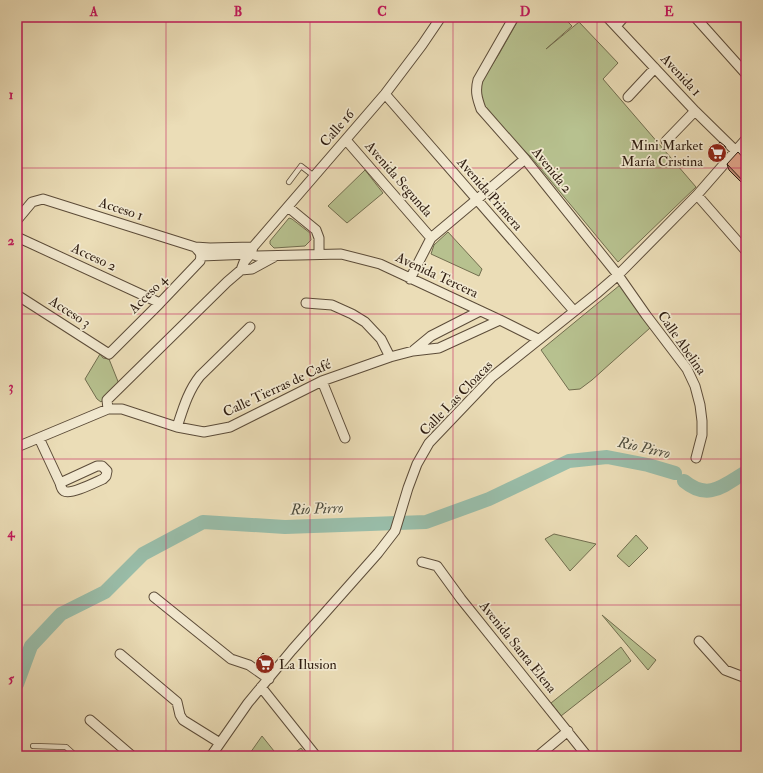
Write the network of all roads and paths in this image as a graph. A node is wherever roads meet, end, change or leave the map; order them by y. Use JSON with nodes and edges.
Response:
{"nodes":[{"id":1,"x":440,"y":17,"type":"edge"},
{"id":2,"x":514,"y":17,"type":"edge"},
{"id":3,"x":607,"y":17,"type":"edge"},
{"id":4,"x":624,"y":17,"type":"edge"},
{"id":5,"x":695,"y":17,"type":"edge"},
{"id":6,"x":616,"y":26,"type":"junction"},
{"id":7,"x":655,"y":68,"type":"junction"},
{"id":8,"x":746,"y":74,"type":"edge"},
{"id":9,"x":385,"y":94,"type":"junction"},
{"id":10,"x":628,"y":97,"type":"dead end"},
{"id":11,"x":695,"y":111,"type":"junction"},
{"id":12,"x":746,"y":139,"type":"edge"},
{"id":13,"x":346,"y":140,"type":"junction"},
{"id":14,"x":666,"y":141,"type":"dead end"},
{"id":15,"x":736,"y":151,"type":"junction"},
{"id":16,"x":525,"y":159,"type":"junction"},
{"id":17,"x":746,"y":161,"type":"edge"},
{"id":18,"x":314,"y":176,"type":"junction"},
{"id":19,"x":289,"y":182,"type":"dead end"},
{"id":20,"x":697,"y":195,"type":"junction"},
{"id":21,"x":476,"y":200,"type":"junction"},
{"id":22,"x":288,"y":207,"type":"junction"},
{"id":23,"x":17,"y":220,"type":"edge"},
{"id":24,"x":17,"y":236,"type":"edge"},
{"id":25,"x":431,"y":238,"type":"junction"},
{"id":26,"x":252,"y":251,"type":"junction"},
{"id":27,"x":746,"y":251,"type":"edge"},
{"id":28,"x":199,"y":252,"type":"junction"},
{"id":29,"x":319,"y":253,"type":"junction"},
{"id":30,"x":277,"y":255,"type":"junction"},
{"id":31,"x":241,"y":270,"type":"junction"},
{"id":32,"x":618,"y":274,"type":"junction"},
{"id":33,"x":410,"y":279,"type":"junction"},
{"id":34,"x":17,"y":295,"type":"edge"},
{"id":35,"x":306,"y":302,"type":"dead end"},
{"id":36,"x":160,"y":303,"type":"junction"},
{"id":37,"x":480,"y":311,"type":"junction"},
{"id":38,"x":574,"y":311,"type":"junction"},
{"id":39,"x":500,"y":320,"type":"junction"},
{"id":40,"x":250,"y":327,"type":"dead end"},
{"id":41,"x":538,"y":339,"type":"junction"},
{"id":42,"x":413,"y":351,"type":"junction"},
{"id":43,"x":109,"y":354,"type":"joint"},
{"id":44,"x":390,"y":357,"type":"junction"},
{"id":45,"x":322,"y":381,"type":"junction"},
{"id":46,"x":108,"y":409,"type":"junction"},
{"id":47,"x":177,"y":427,"type":"junction"},
{"id":48,"x":39,"y":438,"type":"junction"},
{"id":49,"x":345,"y":438,"type":"dead end"},
{"id":50,"x":17,"y":447,"type":"edge"},
{"id":51,"x":696,"y":458,"type":"dead end"},
{"id":52,"x":60,"y":483,"type":"junction"},
{"id":53,"x":422,"y":562,"type":"dead end"},
{"id":54,"x":154,"y":597,"type":"dead end"},
{"id":55,"x":700,"y":641,"type":"dead end"},
{"id":56,"x":120,"y":654,"type":"dead end"},
{"id":57,"x":269,"y":678,"type":"junction"},
{"id":58,"x":746,"y":678,"type":"edge"},
{"id":59,"x":261,"y":687,"type":"junction"},
{"id":60,"x":90,"y":720,"type":"dead end"},
{"id":61,"x":568,"y":732,"type":"junction"},
{"id":62,"x":220,"y":743,"type":"junction"},
{"id":63,"x":32,"y":746,"type":"dead end"},
{"id":64,"x":76,"y":756,"type":"edge"},
{"id":65,"x":132,"y":756,"type":"edge"},
{"id":66,"x":211,"y":756,"type":"edge"},
{"id":67,"x":316,"y":756,"type":"edge"},
{"id":68,"x":538,"y":756,"type":"edge"},
{"id":69,"x":587,"y":756,"type":"edge"}],
"edges":[{"from":1,"to":9,"type":"street","name":"Calle 16"},
{"from":2,"to":16,"type":"street","name":"Avenida 2"},
{"from":3,"to":6,"type":"street","name":"Avenida 1"},
{"from":4,"to":6,"type":"street"},
{"from":5,"to":8,"type":"street"},
{"from":6,"to":7,"type":"street","name":"Avenida 1"},
{"from":7,"to":10,"type":"street"},
{"from":7,"to":11,"type":"street","name":"Avenida 1"},
{"from":9,"to":13,"type":"street","name":"Calle 16"},
{"from":9,"to":21,"type":"street","name":"Avenida Primera"},
{"from":11,"to":14,"type":"street"},
{"from":11,"to":15,"type":"street","name":"Avenida 1"},
{"from":12,"to":15,"type":"street","name":"Calle Las Cloacas"},
{"from":13,"to":18,"type":"street","name":"Calle 16"},
{"from":13,"to":25,"type":"street","name":"Avenida Segunda"},
{"from":15,"to":17,"type":"street","name":"Avenida 1"},
{"from":15,"to":20,"type":"street","name":"Calle Las Cloacas"},
{"from":16,"to":21,"type":"street"},
{"from":16,"to":32,"type":"street","name":"Avenida 2"},
{"from":18,"to":19,"type":"lane"},
{"from":18,"to":22,"type":"street","name":"Calle 16"},
{"from":20,"to":27,"type":"street"},
{"from":20,"to":32,"type":"street","name":"Calle Las Cloacas"},
{"from":21,"to":25,"type":"street"},
{"from":21,"to":38,"type":"street","name":"Avenida Primera"},
{"from":22,"to":26,"type":"street","name":"Calle 16"},
{"from":22,"to":29,"type":"street"},
{"from":23,"to":28,"type":"street","name":"Acceso 1"},
{"from":24,"to":36,"type":"street","name":"Acceso 2"},
{"from":25,"to":33,"type":"street"},
{"from":26,"to":28,"type":"street","name":"Acceso 1"},
{"from":26,"to":30,"type":"street","name":"Avenida Tercera"},
{"from":26,"to":31,"type":"street","name":"Calle 16"},
{"from":28,"to":36,"type":"street","name":"Acceso 4"},
{"from":29,"to":30,"type":"street","name":"Avenida Tercera"},
{"from":29,"to":33,"type":"street","name":"Avenida Tercera"},
{"from":30,"to":31,"type":"street"},
{"from":31,"to":46,"type":"street"},
{"from":32,"to":38,"type":"street","name":"Calle Las Cloacas"},
{"from":32,"to":51,"type":"street","name":"Calle Abelina"},
{"from":33,"to":37,"type":"street","name":"Avenida Tercera"},
{"from":34,"to":43,"type":"street","name":"Acceso 3"},
{"from":35,"to":44,"type":"street"},
{"from":36,"to":43,"type":"street","name":"Acceso 4"},
{"from":37,"to":39,"type":"street","name":"Avenida Tercera"},
{"from":37,"to":42,"type":"street","name":"Calle Tierras de Café"},
{"from":38,"to":41,"type":"street","name":"Calle Las Cloacas"},
{"from":39,"to":41,"type":"street","name":"Avenida Tercera"},
{"from":39,"to":42,"type":"street","name":"Calle Tierras de Café"},
{"from":40,"to":47,"type":"street"},
{"from":41,"to":57,"type":"street","name":"Calle Las Cloacas"},
{"from":42,"to":44,"type":"street","name":"Calle Tierras de Café"},
{"from":44,"to":45,"type":"street","name":"Calle Tierras de Café"},
{"from":45,"to":47,"type":"street","name":"Calle Tierras de Café"},
{"from":45,"to":49,"type":"street"},
{"from":46,"to":47,"type":"street","name":"Calle Tierras de Café"},
{"from":46,"to":48,"type":"street","name":"Calle Tierras de Café"},
{"from":48,"to":50,"type":"street","name":"Calle Tierras de Café"},
{"from":48,"to":52,"type":"street"},
{"from":52,"to":52,"type":"street"},
{"from":53,"to":61,"type":"street","name":"Avenida Santa Elena"},
{"from":54,"to":57,"type":"street"},
{"from":55,"to":58,"type":"street"},
{"from":56,"to":62,"type":"street"},
{"from":57,"to":59,"type":"street","name":"Calle Las Cloacas"},
{"from":59,"to":62,"type":"street","name":"Calle Las Cloacas"},
{"from":59,"to":67,"type":"street"},
{"from":60,"to":65,"type":"street"},
{"from":61,"to":68,"type":"street"},
{"from":61,"to":69,"type":"street","name":"Avenida Santa Elena"},
{"from":62,"to":66,"type":"street","name":"Calle Las Cloacas"},
{"from":63,"to":64,"type":"lane"}]}
